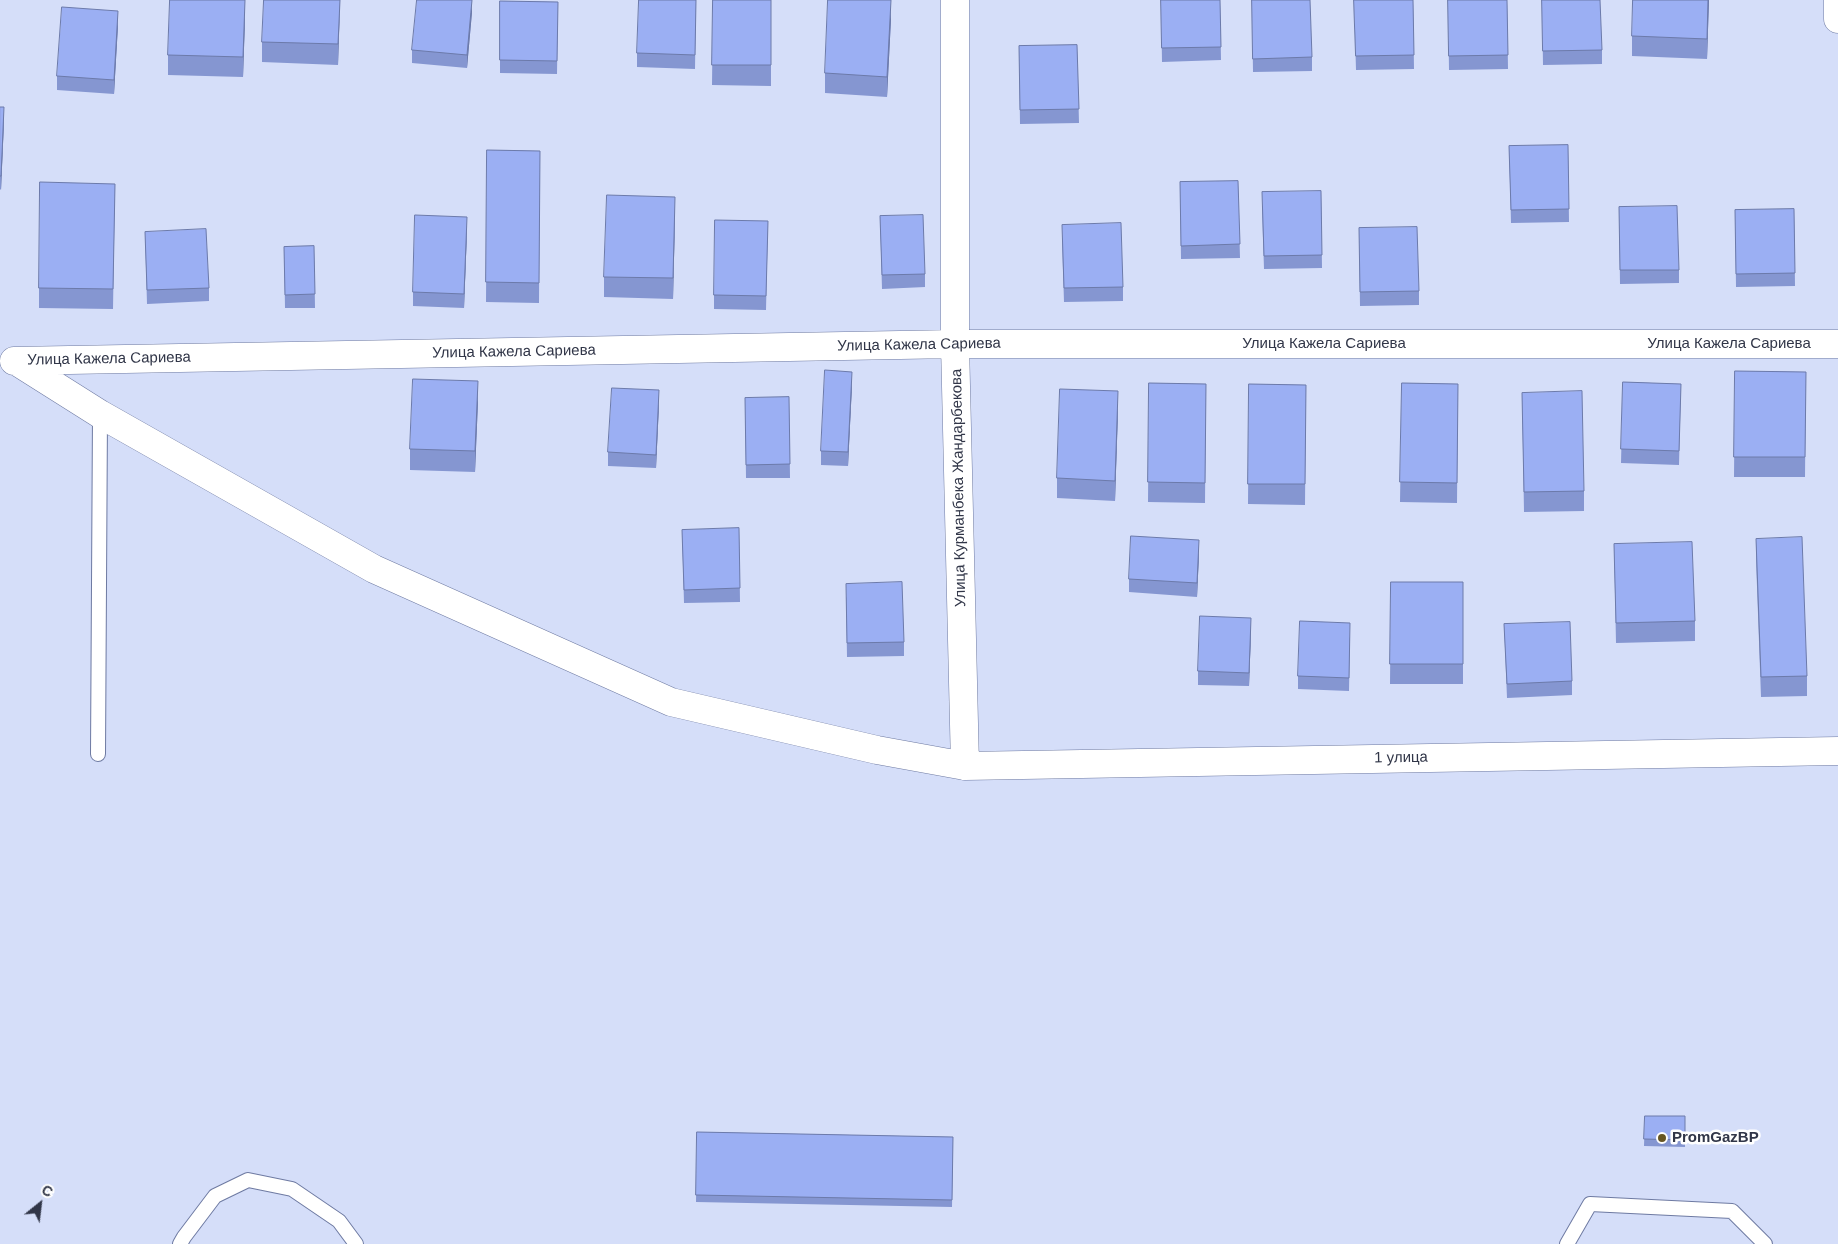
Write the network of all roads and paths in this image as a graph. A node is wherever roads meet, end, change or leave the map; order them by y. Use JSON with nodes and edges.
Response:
{"nodes":[{"id":1,"x":955,"y":0,"type":"edge"},
{"id":2,"x":1838,"y":0,"type":"edge"},
{"id":3,"x":1838,"y":19,"type":"edge"},
{"id":4,"x":955,"y":344,"type":"junction"},
{"id":5,"x":1838,"y":344,"type":"edge"},
{"id":6,"x":8,"y":361,"type":"edge"},
{"id":7,"x":100,"y":414,"type":"junction"},
{"id":8,"x":1838,"y":751,"type":"edge"},
{"id":9,"x":98,"y":754,"type":"dead end"},
{"id":10,"x":965,"y":766,"type":"junction"},
{"id":11,"x":180,"y":1244,"type":"edge"},
{"id":12,"x":356,"y":1244,"type":"edge"},
{"id":13,"x":1567,"y":1244,"type":"edge"},
{"id":14,"x":1765,"y":1244,"type":"edge"}],
"edges":[{"from":1,"to":4,"type":"street","name":"Улица Курманбека Жандарбекова"},
{"from":2,"to":3,"type":"street"},
{"from":4,"to":5,"type":"street","name":"Улица Кажела Сариева"},
{"from":4,"to":6,"type":"street","name":"Улица Кажела Сариева"},
{"from":4,"to":10,"type":"street","name":"Улица Курманбека Жандарбекова"},
{"from":6,"to":7,"type":"street","name":"1 улица"},
{"from":7,"to":9,"type":"lane"},
{"from":7,"to":10,"type":"street","name":"1 улица"},
{"from":8,"to":10,"type":"street","name":"1 улица"},
{"from":11,"to":12,"type":"lane"},
{"from":13,"to":14,"type":"lane"}]}
